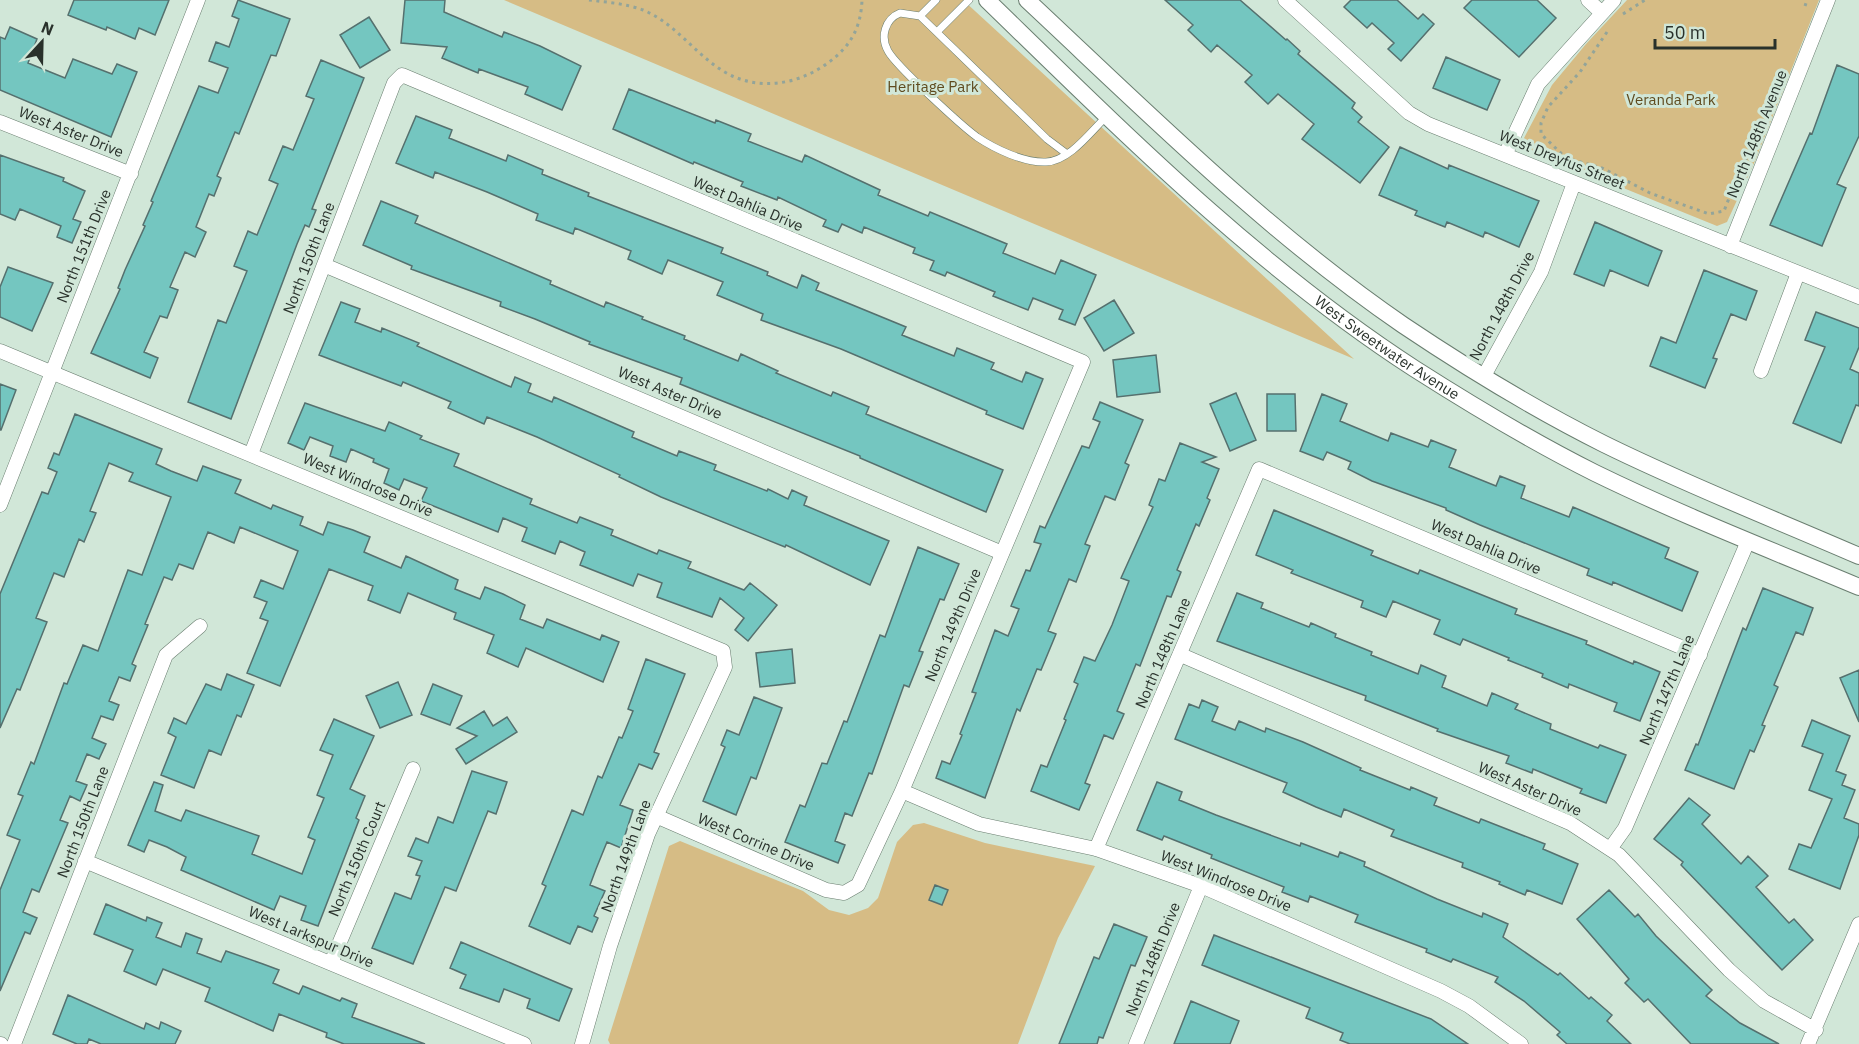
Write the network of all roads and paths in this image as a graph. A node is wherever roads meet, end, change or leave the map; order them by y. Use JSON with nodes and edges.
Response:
{"nodes":[{"id":1,"x":198,"y":0,"type":"edge"},
{"id":2,"x":589,"y":0,"type":"edge"},
{"id":3,"x":862,"y":0,"type":"edge"},
{"id":4,"x":936,"y":0,"type":"edge"},
{"id":5,"x":969,"y":0,"type":"edge"},
{"id":6,"x":987,"y":0,"type":"edge"},
{"id":7,"x":1027,"y":0,"type":"edge"},
{"id":8,"x":1285,"y":0,"type":"edge"},
{"id":9,"x":1588,"y":0,"type":"edge"},
{"id":10,"x":1614,"y":0,"type":"edge"},
{"id":11,"x":1645,"y":0,"type":"edge"},
{"id":12,"x":1807,"y":0,"type":"edge"},
{"id":13,"x":1828,"y":0,"type":"edge"},
{"id":14,"x":1805,"y":6,"type":"dead end"},
{"id":15,"x":1602,"y":13,"type":"junction"},
{"id":16,"x":920,"y":16,"type":"junction"},
{"id":17,"x":1619,"y":17,"type":"dead end"},
{"id":18,"x":1608,"y":29,"type":"dead end"},
{"id":19,"x":937,"y":33,"type":"junction"},
{"id":20,"x":402,"y":75,"type":"joint"},
{"id":21,"x":1108,"y":115,"type":"junction"},
{"id":22,"x":0,"y":122,"type":"edge"},
{"id":23,"x":1750,"y":152,"type":"dead end"},
{"id":24,"x":1066,"y":154,"type":"junction"},
{"id":25,"x":1505,"y":155,"type":"junction"},
{"id":26,"x":131,"y":174,"type":"junction"},
{"id":27,"x":1574,"y":183,"type":"junction"},
{"id":28,"x":1730,"y":246,"type":"junction"},
{"id":29,"x":324,"y":266,"type":"junction"},
{"id":30,"x":1798,"y":273,"type":"junction"},
{"id":31,"x":1859,"y":297,"type":"edge"},
{"id":32,"x":0,"y":351,"type":"edge"},
{"id":33,"x":1083,"y":362,"type":"joint"},
{"id":34,"x":1761,"y":371,"type":"dead end"},
{"id":35,"x":52,"y":372,"type":"junction"},
{"id":36,"x":1484,"y":376,"type":"junction"},
{"id":37,"x":251,"y":454,"type":"junction"},
{"id":38,"x":1259,"y":469,"type":"joint"},
{"id":39,"x":0,"y":505,"type":"edge"},
{"id":40,"x":1748,"y":541,"type":"junction"},
{"id":41,"x":1002,"y":553,"type":"junction"},
{"id":42,"x":1859,"y":556,"type":"edge"},
{"id":43,"x":1859,"y":587,"type":"edge"},
{"id":44,"x":200,"y":626,"type":"dead end"},
{"id":45,"x":723,"y":651,"type":"joint"},
{"id":46,"x":1181,"y":655,"type":"junction"},
{"id":47,"x":1700,"y":655,"type":"junction"},
{"id":48,"x":413,"y":769,"type":"dead end"},
{"id":49,"x":902,"y":791,"type":"junction"},
{"id":50,"x":656,"y":816,"type":"junction"},
{"id":51,"x":1096,"y":849,"type":"junction"},
{"id":52,"x":1610,"y":849,"type":"junction"},
{"id":53,"x":85,"y":861,"type":"junction"},
{"id":54,"x":1201,"y":886,"type":"junction"},
{"id":55,"x":844,"y":893,"type":"joint"},
{"id":56,"x":1859,"y":924,"type":"edge"},
{"id":57,"x":331,"y":963,"type":"junction"},
{"id":58,"x":1815,"y":1030,"type":"junction"},
{"id":59,"x":14,"y":1044,"type":"edge"},
{"id":60,"x":524,"y":1044,"type":"edge"},
{"id":61,"x":582,"y":1044,"type":"edge"},
{"id":62,"x":1136,"y":1044,"type":"edge"},
{"id":63,"x":1521,"y":1044,"type":"edge"},
{"id":64,"x":1808,"y":1044,"type":"edge"}],
"edges":[{"from":1,"to":26,"type":"street","name":"North 151th Drive"},
{"from":2,"to":3,"type":"path"},
{"from":4,"to":16,"type":"lane"},
{"from":5,"to":19,"type":"lane"},
{"from":6,"to":21,"type":"street","name":"West Sweetwater Avenue"},
{"from":7,"to":36,"type":"street","name":"West Sweetwater Avenue"},
{"from":8,"to":25,"type":"street","name":"West Dreyfus Street"},
{"from":9,"to":15,"type":"street"},
{"from":10,"to":15,"type":"street"},
{"from":11,"to":17,"type":"path"},
{"from":12,"to":14,"type":"path"},
{"from":13,"to":28,"type":"street","name":"North 148th Avenue"},
{"from":15,"to":25,"type":"street"},
{"from":16,"to":19,"type":"lane"},
{"from":16,"to":24,"type":"lane"},
{"from":18,"to":23,"type":"path"},
{"from":19,"to":24,"type":"lane"},
{"from":20,"to":29,"type":"street","name":"North 150th Lane"},
{"from":20,"to":33,"type":"street","name":"West Dahlia Drive"},
{"from":21,"to":24,"type":"lane"},
{"from":21,"to":40,"type":"street","name":"West Sweetwater Avenue"},
{"from":22,"to":26,"type":"street","name":"West Aster Drive"},
{"from":25,"to":27,"type":"street","name":"West Dreyfus Street"},
{"from":26,"to":35,"type":"street","name":"North 151th Drive"},
{"from":27,"to":28,"type":"street","name":"West Dreyfus Street"},
{"from":27,"to":36,"type":"street","name":"North 148th Drive"},
{"from":28,"to":30,"type":"street","name":"West Dreyfus Street"},
{"from":29,"to":37,"type":"street","name":"North 150th Lane"},
{"from":29,"to":41,"type":"street","name":"West Aster Drive"},
{"from":30,"to":31,"type":"street","name":"West Dreyfus Street"},
{"from":30,"to":34,"type":"street"},
{"from":32,"to":35,"type":"street","name":"West Windrose Drive"},
{"from":33,"to":41,"type":"street","name":"North 149th Drive"},
{"from":35,"to":37,"type":"street","name":"West Windrose Drive"},
{"from":35,"to":39,"type":"street","name":"North 151th Drive"},
{"from":36,"to":42,"type":"street","name":"West Sweetwater Avenue"},
{"from":37,"to":45,"type":"street","name":"West Windrose Drive"},
{"from":38,"to":46,"type":"street","name":"North 148th Lane"},
{"from":38,"to":47,"type":"street","name":"West Dahlia Drive"},
{"from":40,"to":43,"type":"street","name":"West Sweetwater Avenue"},
{"from":40,"to":47,"type":"street","name":"North 147th Lane"},
{"from":41,"to":49,"type":"street","name":"North 149th Drive"},
{"from":44,"to":53,"type":"street","name":"North 150th Lane"},
{"from":45,"to":50,"type":"street","name":"North 149th Lane"},
{"from":46,"to":51,"type":"street","name":"North 148th Lane"},
{"from":46,"to":52,"type":"street","name":"West Aster Drive"},
{"from":47,"to":52,"type":"street","name":"North 147th Lane"},
{"from":48,"to":57,"type":"street","name":"North 150th Court"},
{"from":49,"to":51,"type":"street","name":"West Windrose Drive"},
{"from":49,"to":55,"type":"street","name":"North 149th Drive"},
{"from":50,"to":55,"type":"street","name":"West Corrine Drive"},
{"from":50,"to":61,"type":"street","name":"North 149th Lane"},
{"from":51,"to":54,"type":"street","name":"West Windrose Drive"},
{"from":52,"to":58,"type":"street","name":"West Aster Drive"},
{"from":53,"to":57,"type":"street","name":"West Larkspur Drive"},
{"from":53,"to":59,"type":"street","name":"North 150th Lane"},
{"from":54,"to":62,"type":"street","name":"North 148th Drive"},
{"from":54,"to":63,"type":"street","name":"West Windrose Drive"},
{"from":56,"to":58,"type":"street"},
{"from":57,"to":60,"type":"street","name":"West Larkspur Drive"},
{"from":58,"to":64,"type":"street"}]}
